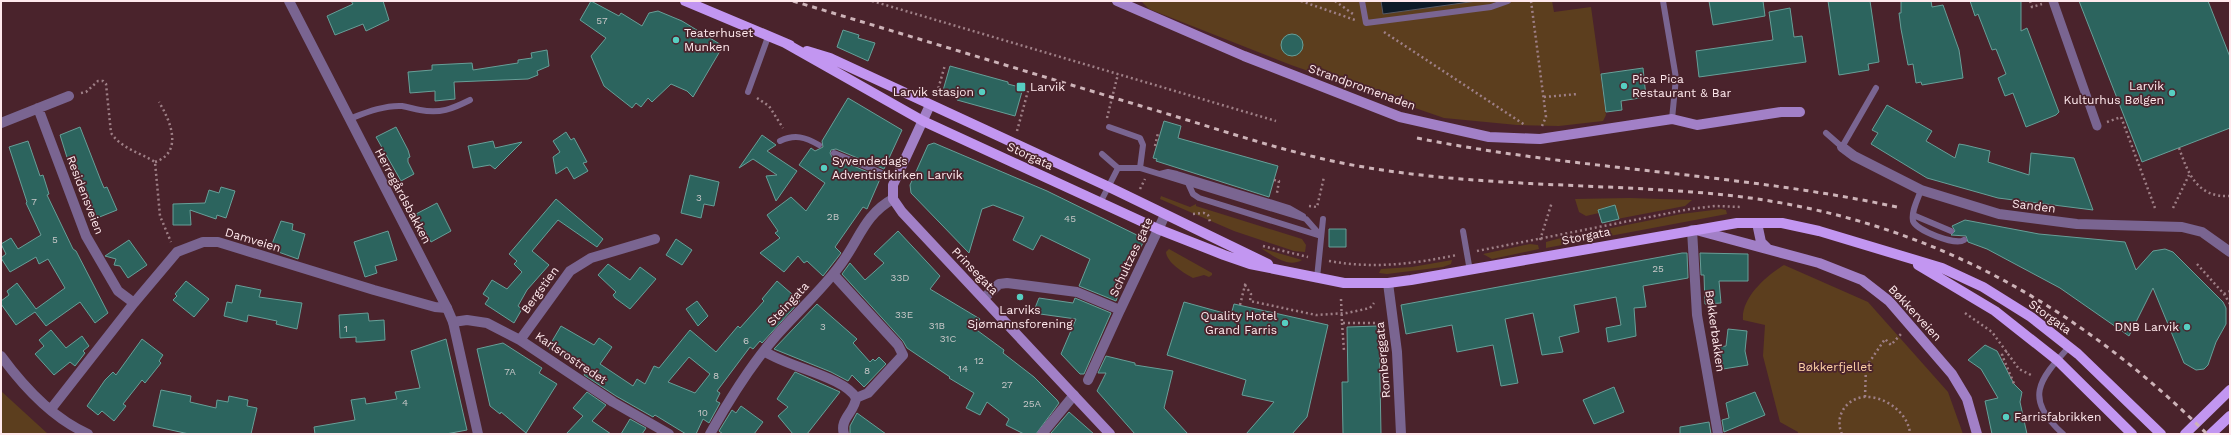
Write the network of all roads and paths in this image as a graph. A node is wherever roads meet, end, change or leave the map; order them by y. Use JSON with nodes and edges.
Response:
{"nodes":[{"id":1,"x":290,"y":1,"type":"edge"},
{"id":2,"x":685,"y":1,"type":"edge"},
{"id":3,"x":872,"y":1,"type":"edge"},
{"id":4,"x":1117,"y":1,"type":"edge"},
{"id":5,"x":1301,"y":1,"type":"edge"},
{"id":6,"x":1335,"y":1,"type":"edge"},
{"id":7,"x":1362,"y":1,"type":"edge"},
{"id":8,"x":1508,"y":1,"type":"edge"},
{"id":9,"x":1531,"y":1,"type":"edge"},
{"id":10,"x":1663,"y":1,"type":"edge"},
{"id":11,"x":2030,"y":1,"type":"edge"},
{"id":12,"x":2054,"y":1,"type":"edge"},
{"id":13,"x":2044,"y":3,"type":"dead end"},
{"id":14,"x":1366,"y":24,"type":"junction"},
{"id":15,"x":768,"y":36,"type":"junction"},
{"id":16,"x":785,"y":43,"type":"junction"},
{"id":17,"x":945,"y":64,"type":"dead end"},
{"id":18,"x":1118,"y":74,"type":"junction"},
{"id":19,"x":1876,"y":88,"type":"dead end"},
{"id":20,"x":748,"y":92,"type":"joint"},
{"id":21,"x":1028,"y":92,"type":"dead end"},
{"id":22,"x":1578,"y":94,"type":"dead end"},
{"id":23,"x":69,"y":96,"type":"joint"},
{"id":24,"x":1544,"y":97,"type":"junction"},
{"id":25,"x":470,"y":100,"type":"dead end"},
{"id":26,"x":933,"y":101,"type":"junction"},
{"id":27,"x":159,"y":102,"type":"dead end"},
{"id":28,"x":38,"y":108,"type":"junction"},
{"id":29,"x":1800,"y":112,"type":"dead end"},
{"id":30,"x":1107,"y":117,"type":"dead end"},
{"id":31,"x":1672,"y":119,"type":"junction"},
{"id":32,"x":349,"y":120,"type":"junction"},
{"id":33,"x":778,"y":120,"type":"dead end"},
{"id":34,"x":923,"y":120,"type":"junction"},
{"id":35,"x":1276,"y":121,"type":"dead end"},
{"id":36,"x":1,"y":123,"type":"edge"},
{"id":37,"x":2097,"y":126,"type":"joint"},
{"id":38,"x":1110,"y":127,"type":"dead end"},
{"id":39,"x":1532,"y":127,"type":"dead end"},
{"id":40,"x":1539,"y":130,"type":"dead end"},
{"id":41,"x":1017,"y":132,"type":"dead end"},
{"id":42,"x":1826,"y":133,"type":"dead end"},
{"id":43,"x":780,"y":141,"type":"dead end"},
{"id":44,"x":819,"y":145,"type":"dead end"},
{"id":45,"x":1842,"y":147,"type":"junction"},
{"id":46,"x":2179,"y":148,"type":"dead end"},
{"id":47,"x":834,"y":153,"type":"dead end"},
{"id":48,"x":1102,"y":154,"type":"dead end"},
{"id":49,"x":155,"y":162,"type":"junction"},
{"id":50,"x":1118,"y":168,"type":"junction"},
{"id":51,"x":1140,"y":168,"type":"junction"},
{"id":52,"x":1160,"y":174,"type":"junction"},
{"id":53,"x":2189,"y":175,"type":"junction"},
{"id":54,"x":896,"y":179,"type":"junction"},
{"id":55,"x":1274,"y":180,"type":"dead end"},
{"id":56,"x":1188,"y":183,"type":"junction"},
{"id":57,"x":1109,"y":187,"type":"junction"},
{"id":58,"x":1922,"y":190,"type":"junction"},
{"id":59,"x":2230,"y":196,"type":"edge"},
{"id":60,"x":893,"y":199,"type":"junction"},
{"id":61,"x":1552,"y":202,"type":"dead end"},
{"id":62,"x":1100,"y":203,"type":"junction"},
{"id":63,"x":1275,"y":203,"type":"junction"},
{"id":64,"x":1742,"y":207,"type":"dead end"},
{"id":65,"x":2155,"y":208,"type":"dead end"},
{"id":66,"x":2173,"y":208,"type":"dead end"},
{"id":67,"x":1164,"y":215,"type":"junction"},
{"id":68,"x":1913,"y":215,"type":"junction"},
{"id":69,"x":1194,"y":218,"type":"dead end"},
{"id":70,"x":1306,"y":219,"type":"junction"},
{"id":71,"x":1322,"y":219,"type":"dead end"},
{"id":72,"x":1205,"y":223,"type":"dead end"},
{"id":73,"x":1757,"y":223,"type":"junction"},
{"id":74,"x":1158,"y":229,"type":"junction"},
{"id":75,"x":1694,"y":230,"type":"junction"},
{"id":76,"x":1463,"y":231,"type":"dead end"},
{"id":77,"x":1951,"y":231,"type":"dead end"},
{"id":78,"x":1320,"y":236,"type":"junction"},
{"id":79,"x":655,"y":239,"type":"dead end"},
{"id":80,"x":1540,"y":240,"type":"junction"},
{"id":81,"x":1964,"y":240,"type":"dead end"},
{"id":82,"x":1256,"y":243,"type":"dead end"},
{"id":83,"x":1541,"y":244,"type":"dead end"},
{"id":84,"x":1768,"y":249,"type":"junction"},
{"id":85,"x":176,"y":252,"type":"junction"},
{"id":86,"x":1476,"y":252,"type":"dead end"},
{"id":87,"x":2230,"y":252,"type":"edge"},
{"id":88,"x":1457,"y":255,"type":"dead end"},
{"id":89,"x":1901,"y":255,"type":"junction"},
{"id":90,"x":1319,"y":259,"type":"junction"},
{"id":91,"x":2197,"y":264,"type":"dead end"},
{"id":92,"x":1274,"y":268,"type":"junction"},
{"id":93,"x":1470,"y":271,"type":"junction"},
{"id":94,"x":833,"y":274,"type":"junction"},
{"id":95,"x":1317,"y":278,"type":"junction"},
{"id":96,"x":1388,"y":283,"type":"junction"},
{"id":97,"x":2230,"y":291,"type":"edge"},
{"id":98,"x":2224,"y":294,"type":"junction"},
{"id":99,"x":984,"y":298,"type":"junction"},
{"id":100,"x":1341,"y":299,"type":"dead end"},
{"id":101,"x":134,"y":303,"type":"junction"},
{"id":102,"x":1374,"y":303,"type":"dead end"},
{"id":103,"x":2230,"y":304,"type":"edge"},
{"id":104,"x":1240,"y":305,"type":"dead end"},
{"id":105,"x":447,"y":308,"type":"junction"},
{"id":106,"x":1120,"y":310,"type":"junction"},
{"id":107,"x":1342,"y":313,"type":"junction"},
{"id":108,"x":1966,"y":313,"type":"dead end"},
{"id":109,"x":453,"y":322,"type":"junction"},
{"id":110,"x":1383,"y":322,"type":"dead end"},
{"id":111,"x":1342,"y":323,"type":"junction"},
{"id":112,"x":1910,"y":324,"type":"junction"},
{"id":113,"x":520,"y":340,"type":"junction"},
{"id":114,"x":2069,"y":347,"type":"junction"},
{"id":115,"x":764,"y":351,"type":"junction"},
{"id":116,"x":1344,"y":351,"type":"dead end"},
{"id":117,"x":2007,"y":351,"type":"junction"},
{"id":118,"x":1,"y":356,"type":"edge"},
{"id":119,"x":2057,"y":360,"type":"junction"},
{"id":120,"x":1088,"y":380,"type":"dead end"},
{"id":121,"x":2043,"y":380,"type":"junction"},
{"id":122,"x":2015,"y":386,"type":"dead end"},
{"id":123,"x":2230,"y":390,"type":"edge"},
{"id":124,"x":1074,"y":395,"type":"junction"},
{"id":125,"x":1865,"y":397,"type":"junction"},
{"id":126,"x":856,"y":398,"type":"junction"},
{"id":127,"x":51,"y":409,"type":"junction"},
{"id":128,"x":2230,"y":416,"type":"edge"},
{"id":129,"x":88,"y":434,"type":"edge"},
{"id":130,"x":478,"y":434,"type":"edge"},
{"id":131,"x":669,"y":434,"type":"edge"},
{"id":132,"x":710,"y":434,"type":"edge"},
{"id":133,"x":844,"y":434,"type":"edge"},
{"id":134,"x":1042,"y":434,"type":"edge"},
{"id":135,"x":1110,"y":434,"type":"edge"},
{"id":136,"x":1401,"y":434,"type":"edge"},
{"id":137,"x":1718,"y":434,"type":"edge"},
{"id":138,"x":1842,"y":434,"type":"edge"},
{"id":139,"x":1910,"y":434,"type":"edge"},
{"id":140,"x":1977,"y":434,"type":"edge"},
{"id":141,"x":2063,"y":434,"type":"edge"},
{"id":142,"x":2132,"y":434,"type":"edge"},
{"id":143,"x":2161,"y":434,"type":"edge"},
{"id":144,"x":2185,"y":434,"type":"edge"},
{"id":145,"x":2211,"y":434,"type":"edge"}],
"edges":[{"from":1,"to":32,"type":"street","name":"Herregårdsbakken"},
{"from":2,"to":15,"type":"main road","name":"Storgata"},
{"from":3,"to":18,"type":"path"},
{"from":4,"to":31,"type":"main road","name":"Strandpromenaden"},
{"from":5,"to":14,"type":"path"},
{"from":6,"to":14,"type":"path"},
{"from":7,"to":14,"type":"lane"},
{"from":8,"to":14,"type":"lane"},
{"from":9,"to":24,"type":"path"},
{"from":10,"to":31,"type":"lane"},
{"from":11,"to":13,"type":"path"},
{"from":12,"to":37,"type":"street"},
{"from":14,"to":39,"type":"path"},
{"from":15,"to":16,"type":"main road","name":"Storgata"},
{"from":15,"to":20,"type":"lane"},
{"from":16,"to":26,"type":"main road","name":"Storgata"},
{"from":16,"to":34,"type":"main road","name":"Storgata"},
{"from":17,"to":26,"type":"path"},
{"from":18,"to":30,"type":"path"},
{"from":18,"to":35,"type":"path"},
{"from":19,"to":45,"type":"lane"},
{"from":20,"to":33,"type":"path"},
{"from":21,"to":41,"type":"path"},
{"from":22,"to":24,"type":"path"},
{"from":23,"to":28,"type":"street"},
{"from":23,"to":49,"type":"path"},
{"from":24,"to":40,"type":"path"},
{"from":25,"to":32,"type":"lane"},
{"from":26,"to":34,"type":"main road"},
{"from":26,"to":57,"type":"main road","name":"Storgata"},
{"from":27,"to":49,"type":"path"},
{"from":28,"to":36,"type":"street"},
{"from":28,"to":101,"type":"street","name":"Residensveien"},
{"from":29,"to":31,"type":"main road","name":"Strandpromenaden"},
{"from":32,"to":105,"type":"street","name":"Herregårdsbakken"},
{"from":34,"to":54,"type":"main road"},
{"from":34,"to":62,"type":"main road","name":"Storgata"},
{"from":37,"to":65,"type":"path"},
{"from":38,"to":51,"type":"lane"},
{"from":42,"to":45,"type":"lane"},
{"from":43,"to":44,"type":"lane"},
{"from":45,"to":58,"type":"street","name":"Sanden"},
{"from":46,"to":53,"type":"path"},
{"from":47,"to":54,"type":"lane"},
{"from":48,"to":50,"type":"lane"},
{"from":49,"to":85,"type":"path"},
{"from":50,"to":51,"type":"lane"},
{"from":50,"to":57,"type":"lane"},
{"from":51,"to":52,"type":"lane"},
{"from":52,"to":56,"type":"lane"},
{"from":52,"to":63,"type":"lane"},
{"from":53,"to":59,"type":"path"},
{"from":53,"to":66,"type":"path"},
{"from":54,"to":60,"type":"main road"},
{"from":55,"to":63,"type":"path"},
{"from":56,"to":70,"type":"lane"},
{"from":56,"to":78,"type":"lane"},
{"from":57,"to":62,"type":"lane"},
{"from":57,"to":67,"type":"main road","name":"Storgata"},
{"from":58,"to":68,"type":"lane"},
{"from":58,"to":87,"type":"street","name":"Sanden"},
{"from":60,"to":94,"type":"street","name":"Steingata"},
{"from":60,"to":99,"type":"main road","name":"Prinsegata"},
{"from":61,"to":80,"type":"path"},
{"from":62,"to":74,"type":"main road","name":"Storgata"},
{"from":63,"to":70,"type":"lane"},
{"from":64,"to":80,"type":"path"},
{"from":67,"to":74,"type":"street","name":"Schultzes gate"},
{"from":67,"to":92,"type":"main road","name":"Storgata"},
{"from":68,"to":77,"type":"lane"},
{"from":68,"to":81,"type":"lane"},
{"from":69,"to":72,"type":"path"},
{"from":70,"to":78,"type":"lane"},
{"from":71,"to":78,"type":"lane"},
{"from":73,"to":75,"type":"main road","name":"Storgata"},
{"from":73,"to":84,"type":"main road"},
{"from":73,"to":89,"type":"main road","name":"Storgata"},
{"from":74,"to":92,"type":"main road","name":"Storgata"},
{"from":74,"to":106,"type":"street","name":"Schultzes gate"},
{"from":75,"to":84,"type":"main road","name":"Bøkkerveien"},
{"from":75,"to":93,"type":"main road","name":"Storgata"},
{"from":75,"to":137,"type":"street","name":"Bøkkerbakken"},
{"from":76,"to":93,"type":"lane"},
{"from":78,"to":90,"type":"lane"},
{"from":79,"to":113,"type":"street","name":"Bergstien"},
{"from":80,"to":83,"type":"path"},
{"from":80,"to":86,"type":"path"},
{"from":82,"to":90,"type":"path"},
{"from":84,"to":112,"type":"main road","name":"Bøkkerveien"},
{"from":85,"to":101,"type":"street"},
{"from":85,"to":105,"type":"street","name":"Damveien"},
{"from":88,"to":90,"type":"path"},
{"from":89,"to":114,"type":"main road","name":"Storgata"},
{"from":89,"to":119,"type":"main road","name":"Storgata"},
{"from":90,"to":95,"type":"lane"},
{"from":91,"to":98,"type":"path"},
{"from":92,"to":95,"type":"main road","name":"Storgata"},
{"from":93,"to":96,"type":"main road","name":"Storgata"},
{"from":94,"to":115,"type":"street","name":"Steingata"},
{"from":94,"to":126,"type":"street"},
{"from":95,"to":96,"type":"main road","name":"Storgata"},
{"from":96,"to":136,"type":"street","name":"Romberggata"},
{"from":97,"to":98,"type":"path"},
{"from":98,"to":103,"type":"path"},
{"from":99,"to":106,"type":"street","name":"Schultzes gate"},
{"from":99,"to":124,"type":"main road","name":"Prinsegata"},
{"from":100,"to":107,"type":"path"},
{"from":101,"to":127,"type":"street"},
{"from":102,"to":107,"type":"path"},
{"from":104,"to":107,"type":"path"},
{"from":105,"to":109,"type":"street","name":"Herregårdsbakken"},
{"from":106,"to":120,"type":"street","name":"Schultzes gate"},
{"from":107,"to":111,"type":"path"},
{"from":108,"to":117,"type":"path"},
{"from":109,"to":113,"type":"street","name":"Karlsrostredet"},
{"from":109,"to":130,"type":"street","name":"Herregårdsbakken"},
{"from":110,"to":111,"type":"path"},
{"from":111,"to":116,"type":"path"},
{"from":112,"to":125,"type":"path"},
{"from":112,"to":140,"type":"main road","name":"Bøkkerveien"},
{"from":113,"to":131,"type":"street","name":"Karlsrostredet"},
{"from":114,"to":119,"type":"lane"},
{"from":114,"to":143,"type":"main road","name":"Storgata"},
{"from":115,"to":126,"type":"street"},
{"from":115,"to":132,"type":"street","name":"Steingata"},
{"from":117,"to":121,"type":"path"},
{"from":117,"to":122,"type":"path"},
{"from":118,"to":127,"type":"street"},
{"from":119,"to":121,"type":"lane"},
{"from":119,"to":142,"type":"main road","name":"Storgata"},
{"from":121,"to":141,"type":"lane"},
{"from":123,"to":144,"type":"main road"},
{"from":124,"to":134,"type":"street"},
{"from":124,"to":135,"type":"main road","name":"Prinsegata"},
{"from":125,"to":138,"type":"path"},
{"from":125,"to":139,"type":"path"},
{"from":126,"to":133,"type":"street"},
{"from":127,"to":129,"type":"street"},
{"from":128,"to":145,"type":"main road"}]}
